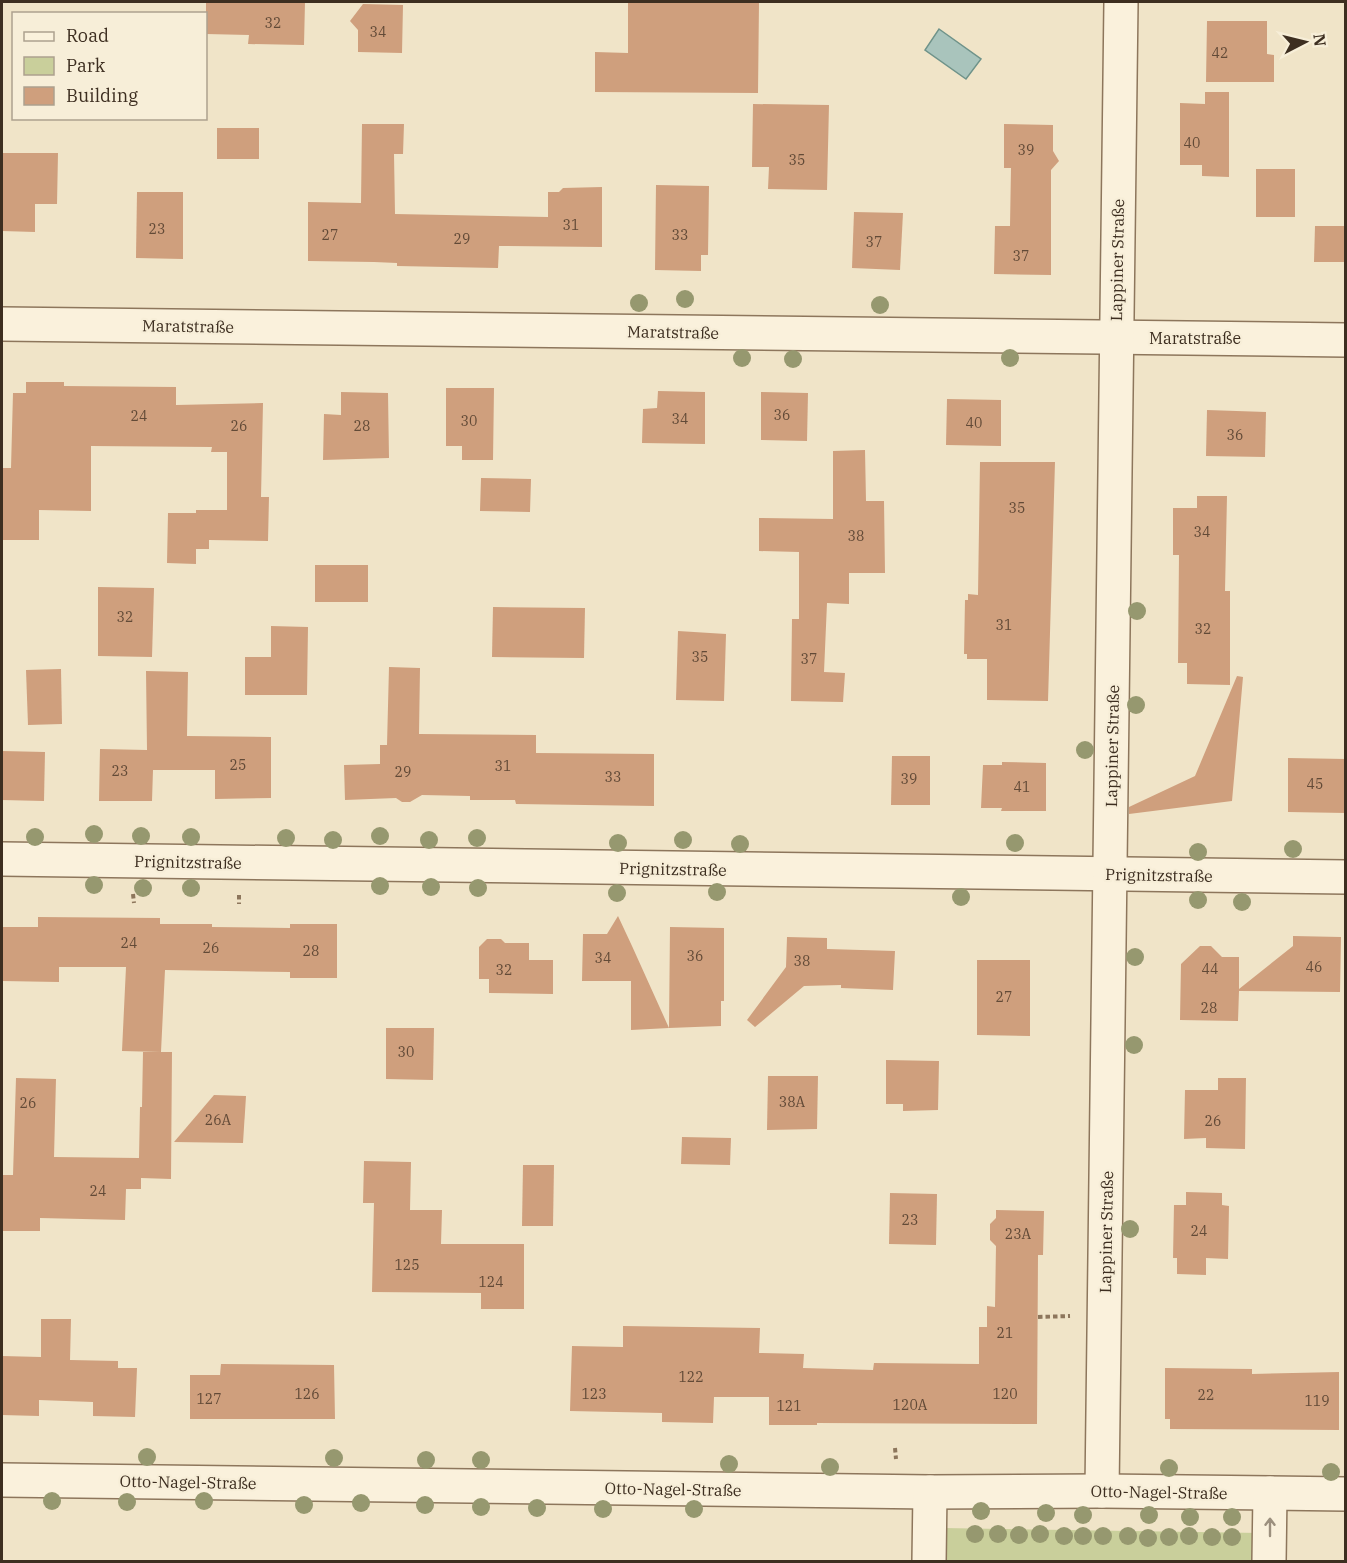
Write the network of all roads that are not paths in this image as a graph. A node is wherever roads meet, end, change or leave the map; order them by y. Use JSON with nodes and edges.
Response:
{"nodes":[{"id":1,"x":1121,"y":2,"type":"edge"},
{"id":2,"x":2,"y":324,"type":"edge"},
{"id":3,"x":1116,"y":338,"type":"junction"},
{"id":4,"x":1346,"y":340,"type":"edge"},
{"id":5,"x":2,"y":859,"type":"edge"},
{"id":6,"x":1111,"y":875,"type":"junction"},
{"id":7,"x":1346,"y":877,"type":"edge"},
{"id":8,"x":2,"y":1480,"type":"edge"},
{"id":9,"x":1102,"y":1491,"type":"junction"},
{"id":10,"x":930,"y":1492,"type":"junction"},
{"id":11,"x":1270,"y":1493,"type":"junction"},
{"id":12,"x":1346,"y":1494,"type":"edge"},
{"id":13,"x":929,"y":1562,"type":"edge"},
{"id":14,"x":1269,"y":1562,"type":"edge"}],
"edges":[{"from":1,"to":3,"type":"street","name":"Lappiner Straße"},
{"from":2,"to":3,"type":"street","name":"Maratstraße"},
{"from":3,"to":4,"type":"street","name":"Maratstraße"},
{"from":3,"to":6,"type":"street","name":"Lappiner Straße"},
{"from":5,"to":6,"type":"street","name":"Prignitzstraße"},
{"from":6,"to":7,"type":"street","name":"Prignitzstraße"},
{"from":6,"to":9,"type":"street","name":"Lappiner Straße"},
{"from":8,"to":10,"type":"street","name":"Otto-Nagel-Straße"},
{"from":9,"to":10,"type":"street","name":"Otto-Nagel-Straße"},
{"from":9,"to":11,"type":"street","name":"Otto-Nagel-Straße"},
{"from":10,"to":13,"type":"street"},
{"from":11,"to":12,"type":"street","name":"Otto-Nagel-Straße"},
{"from":14,"to":11,"type":"street","one_way":true}]}
